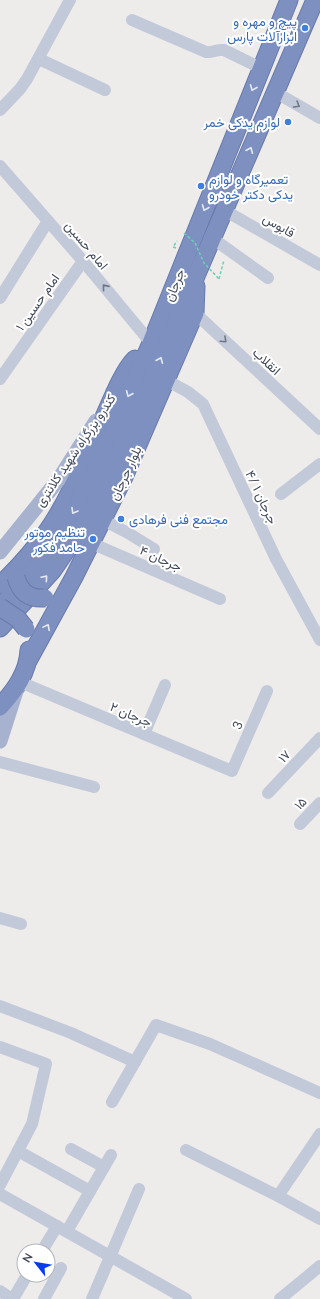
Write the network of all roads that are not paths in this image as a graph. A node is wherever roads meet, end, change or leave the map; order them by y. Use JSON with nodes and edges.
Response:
{"nodes":[{"id":1,"x":70,"y":0,"type":"edge"},
{"id":2,"x":289,"y":0,"type":"edge"},
{"id":3,"x":315,"y":0,"type":"edge"},
{"id":4,"x":132,"y":20,"type":"dead end"},
{"id":5,"x":39,"y":59,"type":"junction"},
{"id":6,"x":261,"y":68,"type":"junction"},
{"id":7,"x":105,"y":90,"type":"dead end"},
{"id":8,"x":275,"y":92,"type":"junction"},
{"id":9,"x":0,"y":110,"type":"edge"},
{"id":10,"x":320,"y":118,"type":"edge"},
{"id":11,"x":0,"y":166,"type":"edge"},
{"id":12,"x":224,"y":210,"type":"junction"},
{"id":13,"x":48,"y":221,"type":"junction"},
{"id":14,"x":212,"y":238,"type":"junction"},
{"id":15,"x":83,"y":261,"type":"junction"},
{"id":16,"x":320,"y":265,"type":"edge"},
{"id":17,"x":196,"y":277,"type":"junction"},
{"id":18,"x":268,"y":278,"type":"dead end"},
{"id":19,"x":0,"y":298,"type":"edge"},
{"id":20,"x":195,"y":313,"type":"junction"},
{"id":21,"x":150,"y":343,"type":"junction"},
{"id":22,"x":0,"y":379,"type":"edge"},
{"id":23,"x":166,"y":380,"type":"junction"},
{"id":24,"x":119,"y":386,"type":"junction"},
{"id":25,"x":320,"y":429,"type":"edge"},
{"id":26,"x":320,"y":464,"type":"edge"},
{"id":27,"x":281,"y":494,"type":"dead end"},
{"id":28,"x":34,"y":512,"type":"junction"},
{"id":29,"x":103,"y":520,"type":"junction"},
{"id":30,"x":91,"y":543,"type":"junction"},
{"id":31,"x":154,"y":550,"type":"dead end"},
{"id":32,"x":0,"y":552,"type":"edge"},
{"id":33,"x":11,"y":574,"type":"edge"},
{"id":34,"x":74,"y":577,"type":"junction"},
{"id":35,"x":0,"y":585,"type":"edge"},
{"id":36,"x":220,"y":599,"type":"dead end"},
{"id":37,"x":0,"y":608,"type":"edge"},
{"id":38,"x":0,"y":628,"type":"edge"},
{"id":39,"x":320,"y":640,"type":"edge"},
{"id":40,"x":28,"y":661,"type":"junction"},
{"id":41,"x":19,"y":684,"type":"junction"},
{"id":42,"x":165,"y":685,"type":"dead end"},
{"id":43,"x":267,"y":690,"type":"dead end"},
{"id":44,"x":0,"y":707,"type":"edge"},
{"id":45,"x":144,"y":734,"type":"junction"},
{"id":46,"x":320,"y":738,"type":"edge"},
{"id":47,"x":0,"y":741,"type":"edge"},
{"id":48,"x":0,"y":762,"type":"edge"},
{"id":49,"x":232,"y":771,"type":"joint"},
{"id":50,"x":94,"y":787,"type":"dead end"},
{"id":51,"x":268,"y":793,"type":"dead end"},
{"id":52,"x":320,"y":803,"type":"edge"},
{"id":53,"x":300,"y":824,"type":"dead end"},
{"id":54,"x":0,"y":918,"type":"edge"},
{"id":55,"x":21,"y":924,"type":"dead end"},
{"id":56,"x":0,"y":1006,"type":"edge"},
{"id":57,"x":0,"y":1047,"type":"edge"},
{"id":58,"x":135,"y":1062,"type":"junction"},
{"id":59,"x":320,"y":1093,"type":"edge"},
{"id":60,"x":112,"y":1102,"type":"dead end"},
{"id":61,"x":320,"y":1134,"type":"edge"},
{"id":62,"x":71,"y":1149,"type":"dead end"},
{"id":63,"x":186,"y":1150,"type":"dead end"},
{"id":64,"x":18,"y":1151,"type":"junction"},
{"id":65,"x":111,"y":1155,"type":"dead end"},
{"id":66,"x":104,"y":1167,"type":"junction"},
{"id":67,"x":0,"y":1185,"type":"edge"},
{"id":68,"x":139,"y":1189,"type":"dead end"},
{"id":69,"x":90,"y":1191,"type":"junction"},
{"id":70,"x":0,"y":1194,"type":"edge"},
{"id":71,"x":278,"y":1196,"type":"junction"},
{"id":72,"x":320,"y":1219,"type":"edge"},
{"id":73,"x":62,"y":1229,"type":"junction"},
{"id":74,"x":49,"y":1243,"type":"edge"},
{"id":75,"x":110,"y":1256,"type":"junction"},
{"id":76,"x":320,"y":1266,"type":"edge"},
{"id":77,"x":60,"y":1268,"type":"dead end"},
{"id":78,"x":22,"y":1283,"type":"edge"},
{"id":79,"x":0,"y":1291,"type":"edge"},
{"id":80,"x":12,"y":1299,"type":"edge"},
{"id":81,"x":44,"y":1299,"type":"edge"},
{"id":82,"x":92,"y":1299,"type":"edge"},
{"id":83,"x":186,"y":1299,"type":"edge"},
{"id":84,"x":280,"y":1299,"type":"edge"}],
"edges":[{"from":1,"to":5,"type":"street"},
{"from":2,"to":6,"type":"highway","name":"جرجان"},
{"from":3,"to":8,"type":"highway","name":"جرجان"},
{"from":4,"to":6,"type":"street"},
{"from":5,"to":7,"type":"street"},
{"from":5,"to":9,"type":"street"},
{"from":6,"to":21,"type":"highway","name":"جرجان","one_way":true},
{"from":8,"to":10,"type":"street","one_way":true},
{"from":12,"to":8,"type":"highway","name":"جرجان","one_way":true},
{"from":11,"to":13,"type":"street","name":"امام حسین"},
{"from":12,"to":14,"type":"highway","name":"جرجان"},
{"from":12,"to":16,"type":"street","name":"قابوس"},
{"from":13,"to":15,"type":"street","name":"امام حسین"},
{"from":13,"to":19,"type":"street"},
{"from":14,"to":17,"type":"highway","name":"جرجان"},
{"from":14,"to":18,"type":"street"},
{"from":21,"to":15,"type":"street","name":"امام حسین","one_way":true},
{"from":15,"to":22,"type":"street","name":"امام حسین ۱"},
{"from":17,"to":20,"type":"highway","name":"بلوار جرجان"},
{"from":38,"to":17,"type":"highway","name":"جرجان","one_way":true},
{"from":20,"to":23,"type":"highway","name":"بلوار جرجان"},
{"from":20,"to":25,"type":"street","name":"انقلاب","one_way":true},
{"from":21,"to":24,"type":"highway"},
{"from":21,"to":37,"type":"highway","name":"جرجان","one_way":true},
{"from":23,"to":29,"type":"highway","name":"بلوار جرجان"},
{"from":23,"to":39,"type":"street","name":"جرجان ۱ /۴"},
{"from":24,"to":28,"type":"main road","name":"کندرو بزرگراه شهید کلانتری"},
{"from":24,"to":33,"type":"highway"},
{"from":26,"to":27,"type":"street"},
{"from":28,"to":32,"type":"main road","name":"کندرو بزرگراه شهید کلانتری"},
{"from":28,"to":33,"type":"main road"},
{"from":29,"to":30,"type":"highway","name":"بلوار جرجان"},
{"from":29,"to":31,"type":"street"},
{"from":30,"to":34,"type":"highway","name":"بلوار جرجان"},
{"from":30,"to":36,"type":"street","name":"۴ جرجان"},
{"from":33,"to":34,"type":"highway","bridge":true},
{"from":33,"to":35,"type":"highway"},
{"from":40,"to":34,"type":"highway","name":"بلوار جرجان","one_way":true},
{"from":37,"to":40,"type":"highway","bridge":true},
{"from":40,"to":41,"type":"highway"},
{"from":41,"to":44,"type":"highway"},
{"from":41,"to":45,"type":"street","name":"جرجان ۲"},
{"from":41,"to":47,"type":"main road"},
{"from":42,"to":45,"type":"street"},
{"from":43,"to":49,"type":"street","name":"3"},
{"from":45,"to":49,"type":"street","name":"جرجان ۲"},
{"from":46,"to":51,"type":"street","name":"۱۷"},
{"from":48,"to":50,"type":"street"},
{"from":52,"to":53,"type":"street","name":"۱۵"},
{"from":54,"to":55,"type":"street"},
{"from":56,"to":58,"type":"street"},
{"from":57,"to":64,"type":"street"},
{"from":58,"to":59,"type":"street"},
{"from":58,"to":60,"type":"street"},
{"from":61,"to":71,"type":"street"},
{"from":62,"to":66,"type":"street"},
{"from":63,"to":71,"type":"street"},
{"from":64,"to":67,"type":"street"},
{"from":64,"to":69,"type":"street"},
{"from":65,"to":66,"type":"street"},
{"from":66,"to":69,"type":"street"},
{"from":68,"to":75,"type":"street"},
{"from":69,"to":73,"type":"street"},
{"from":70,"to":73,"type":"street"},
{"from":71,"to":72,"type":"street"},
{"from":73,"to":74,"type":"street"},
{"from":73,"to":75,"type":"street"},
{"from":75,"to":82,"type":"street"},
{"from":75,"to":83,"type":"street"},
{"from":76,"to":84,"type":"street"},
{"from":77,"to":81,"type":"street"},
{"from":78,"to":80,"type":"street"},
{"from":79,"to":80,"type":"street"}]}
